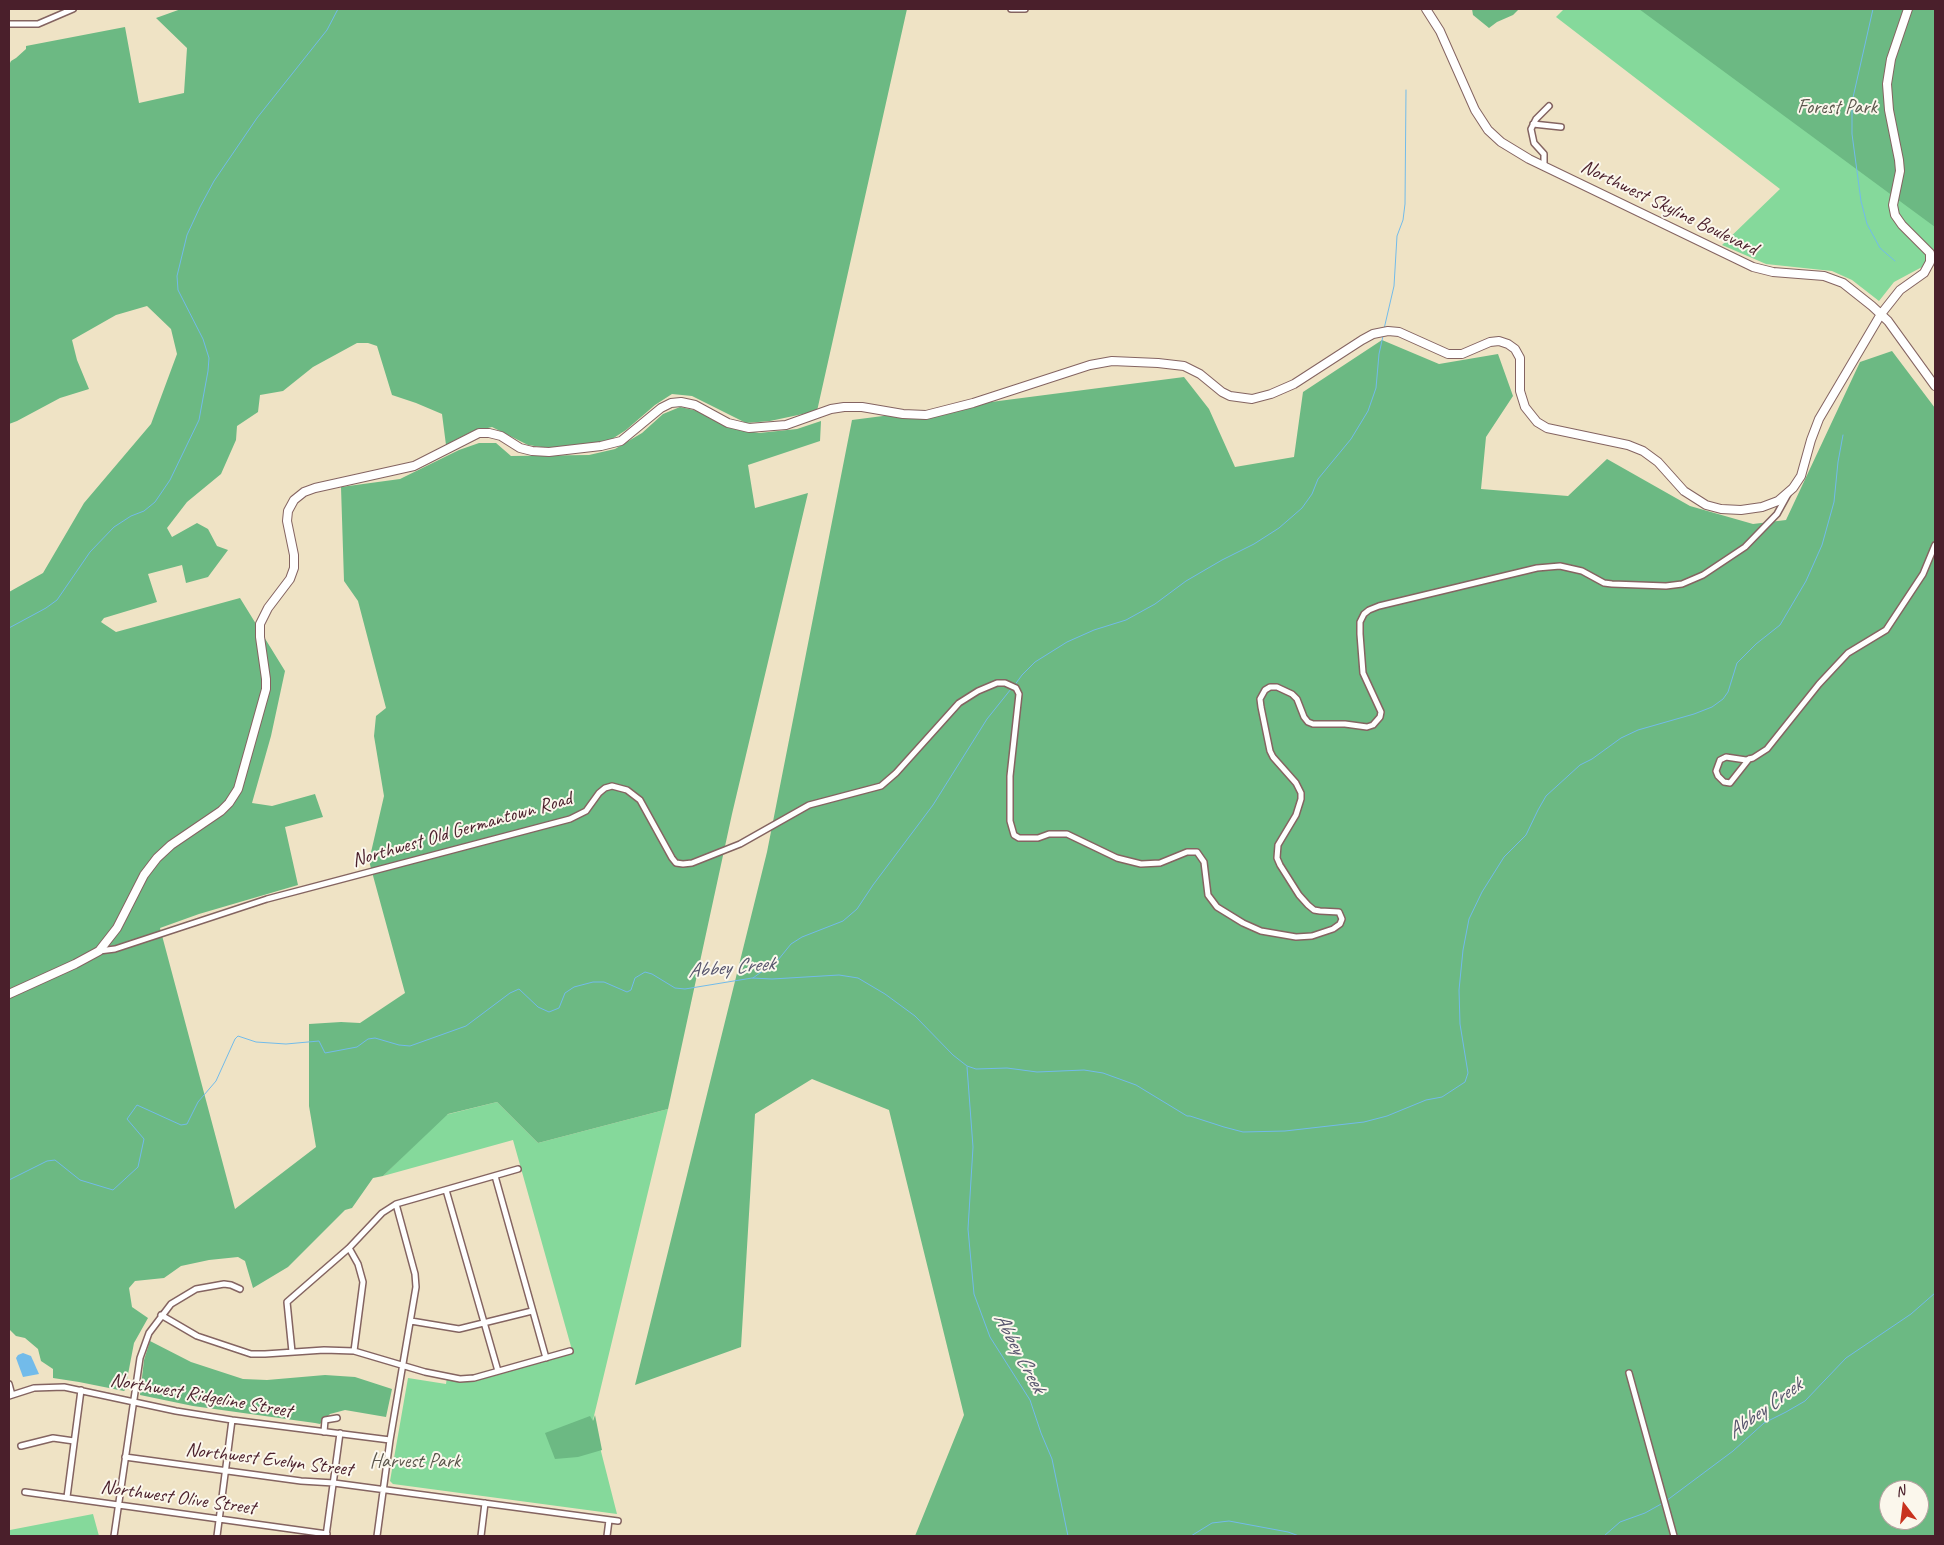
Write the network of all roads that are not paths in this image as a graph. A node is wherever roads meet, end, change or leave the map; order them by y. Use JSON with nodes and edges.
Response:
{"nodes":[{"id":1,"x":73,"y":9,"type":"edge"},
{"id":2,"x":1011,"y":9,"type":"edge"},
{"id":3,"x":1025,"y":9,"type":"edge"},
{"id":4,"x":1426,"y":9,"type":"edge"},
{"id":5,"x":1908,"y":9,"type":"edge"},
{"id":6,"x":9,"y":24,"type":"edge"},
{"id":7,"x":1549,"y":106,"type":"dead end"},
{"id":8,"x":1533,"y":124,"type":"junction"},
{"id":9,"x":1561,"y":127,"type":"dead end"},
{"id":10,"x":1544,"y":166,"type":"junction"},
{"id":11,"x":1881,"y":314,"type":"junction"},
{"id":12,"x":1935,"y":386,"type":"edge"},
{"id":13,"x":1788,"y":493,"type":"junction"},
{"id":14,"x":1935,"y":545,"type":"edge"},
{"id":15,"x":1749,"y":759,"type":"junction"},
{"id":16,"x":99,"y":951,"type":"junction"},
{"id":17,"x":9,"y":994,"type":"edge"},
{"id":18,"x":518,"y":1169,"type":"dead end"},
{"id":19,"x":495,"y":1176,"type":"junction"},
{"id":20,"x":446,"y":1190,"type":"junction"},
{"id":21,"x":396,"y":1204,"type":"junction"},
{"id":22,"x":349,"y":1248,"type":"junction"},
{"id":23,"x":240,"y":1289,"type":"dead end"},
{"id":24,"x":532,"y":1311,"type":"junction"},
{"id":25,"x":161,"y":1315,"type":"junction"},
{"id":26,"x":411,"y":1322,"type":"junction"},
{"id":27,"x":484,"y":1324,"type":"junction"},
{"id":28,"x":354,"y":1351,"type":"junction"},
{"id":29,"x":570,"y":1351,"type":"dead end"},
{"id":30,"x":292,"y":1352,"type":"junction"},
{"id":31,"x":546,"y":1358,"type":"junction"},
{"id":32,"x":403,"y":1366,"type":"junction"},
{"id":33,"x":498,"y":1371,"type":"junction"},
{"id":34,"x":1629,"y":1373,"type":"dead end"},
{"id":35,"x":9,"y":1384,"type":"edge"},
{"id":36,"x":81,"y":1390,"type":"junction"},
{"id":37,"x":10,"y":1395,"type":"edge"},
{"id":38,"x":133,"y":1401,"type":"junction"},
{"id":39,"x":337,"y":1418,"type":"dead end"},
{"id":40,"x":232,"y":1420,"type":"junction"},
{"id":41,"x":324,"y":1432,"type":"junction"},
{"id":42,"x":340,"y":1433,"type":"junction"},
{"id":43,"x":390,"y":1440,"type":"junction"},
{"id":44,"x":74,"y":1441,"type":"junction"},
{"id":45,"x":21,"y":1446,"type":"dead end"},
{"id":46,"x":125,"y":1457,"type":"junction"},
{"id":47,"x":226,"y":1470,"type":"junction"},
{"id":48,"x":334,"y":1482,"type":"junction"},
{"id":49,"x":383,"y":1489,"type":"junction"},
{"id":50,"x":24,"y":1492,"type":"dead end"},
{"id":51,"x":67,"y":1497,"type":"junction"},
{"id":52,"x":485,"y":1503,"type":"junction"},
{"id":53,"x":118,"y":1505,"type":"junction"},
{"id":54,"x":219,"y":1519,"type":"junction"},
{"id":55,"x":609,"y":1520,"type":"junction"},
{"id":56,"x":618,"y":1521,"type":"dead end"},
{"id":57,"x":326,"y":1535,"type":"edge"},
{"id":58,"x":114,"y":1536,"type":"edge"},
{"id":59,"x":217,"y":1536,"type":"edge"},
{"id":60,"x":377,"y":1536,"type":"edge"},
{"id":61,"x":481,"y":1536,"type":"edge"},
{"id":62,"x":607,"y":1536,"type":"edge"},
{"id":63,"x":1674,"y":1536,"type":"edge"}],
"edges":[{"from":1,"to":6,"type":"street"},
{"from":2,"to":3,"type":"street"},
{"from":4,"to":10,"type":"main road","name":"Northwest Skyline Boulevard"},
{"from":5,"to":11,"type":"main road"},
{"from":7,"to":8,"type":"street"},
{"from":8,"to":9,"type":"street"},
{"from":8,"to":10,"type":"street"},
{"from":10,"to":11,"type":"main road","name":"Northwest Skyline Boulevard"},
{"from":11,"to":12,"type":"main road","name":"Northwest Skyline Boulevard"},
{"from":11,"to":13,"type":"main road"},
{"from":13,"to":16,"type":"main road"},
{"from":13,"to":16,"type":"street","name":"Northwest Old Germantown Road"},
{"from":14,"to":15,"type":"street"},
{"from":15,"to":15,"type":"street"},
{"from":16,"to":17,"type":"main road"},
{"from":18,"to":19,"type":"street"},
{"from":19,"to":20,"type":"street"},
{"from":19,"to":24,"type":"street"},
{"from":20,"to":21,"type":"street"},
{"from":20,"to":27,"type":"street"},
{"from":21,"to":22,"type":"street"},
{"from":21,"to":26,"type":"street"},
{"from":22,"to":28,"type":"street"},
{"from":22,"to":30,"type":"street"},
{"from":23,"to":25,"type":"street"},
{"from":24,"to":27,"type":"street"},
{"from":24,"to":31,"type":"street"},
{"from":25,"to":30,"type":"street"},
{"from":25,"to":38,"type":"street"},
{"from":26,"to":27,"type":"street"},
{"from":26,"to":32,"type":"street"},
{"from":27,"to":33,"type":"street"},
{"from":28,"to":30,"type":"street"},
{"from":28,"to":32,"type":"street"},
{"from":29,"to":31,"type":"street"},
{"from":31,"to":33,"type":"street"},
{"from":32,"to":33,"type":"street"},
{"from":32,"to":43,"type":"street"},
{"from":34,"to":63,"type":"street"},
{"from":35,"to":37,"type":"street"},
{"from":36,"to":37,"type":"street","name":"Northwest Ridgeline Street"},
{"from":36,"to":38,"type":"street","name":"Northwest Ridgeline Street"},
{"from":36,"to":44,"type":"street"},
{"from":38,"to":40,"type":"street","name":"Northwest Ridgeline Street"},
{"from":38,"to":46,"type":"street"},
{"from":39,"to":41,"type":"street"},
{"from":40,"to":41,"type":"street","name":"Northwest Ridgeline Street"},
{"from":40,"to":47,"type":"street"},
{"from":41,"to":42,"type":"street","name":"Northwest Ridgeline Street"},
{"from":42,"to":43,"type":"street","name":"Northwest Ridgeline Street"},
{"from":42,"to":48,"type":"street"},
{"from":43,"to":49,"type":"street"},
{"from":44,"to":45,"type":"street"},
{"from":44,"to":51,"type":"street"},
{"from":46,"to":47,"type":"street","name":"Northwest Evelyn Street"},
{"from":46,"to":53,"type":"street"},
{"from":47,"to":48,"type":"street","name":"Northwest Evelyn Street"},
{"from":47,"to":54,"type":"street"},
{"from":48,"to":49,"type":"street","name":"Northwest Evelyn Street"},
{"from":48,"to":57,"type":"street"},
{"from":49,"to":52,"type":"street","name":"Northwest Evelyn Street"},
{"from":49,"to":60,"type":"street"},
{"from":50,"to":51,"type":"street","name":"Northwest Olive Street"},
{"from":51,"to":53,"type":"street","name":"Northwest Olive Street"},
{"from":52,"to":55,"type":"street","name":"Northwest Evelyn Street"},
{"from":52,"to":61,"type":"street"},
{"from":53,"to":54,"type":"street","name":"Northwest Olive Street"},
{"from":53,"to":58,"type":"street"},
{"from":54,"to":57,"type":"street","name":"Northwest Olive Street"},
{"from":54,"to":59,"type":"street"},
{"from":55,"to":56,"type":"street","name":"Northwest Evelyn Street"},
{"from":55,"to":62,"type":"street"}]}
